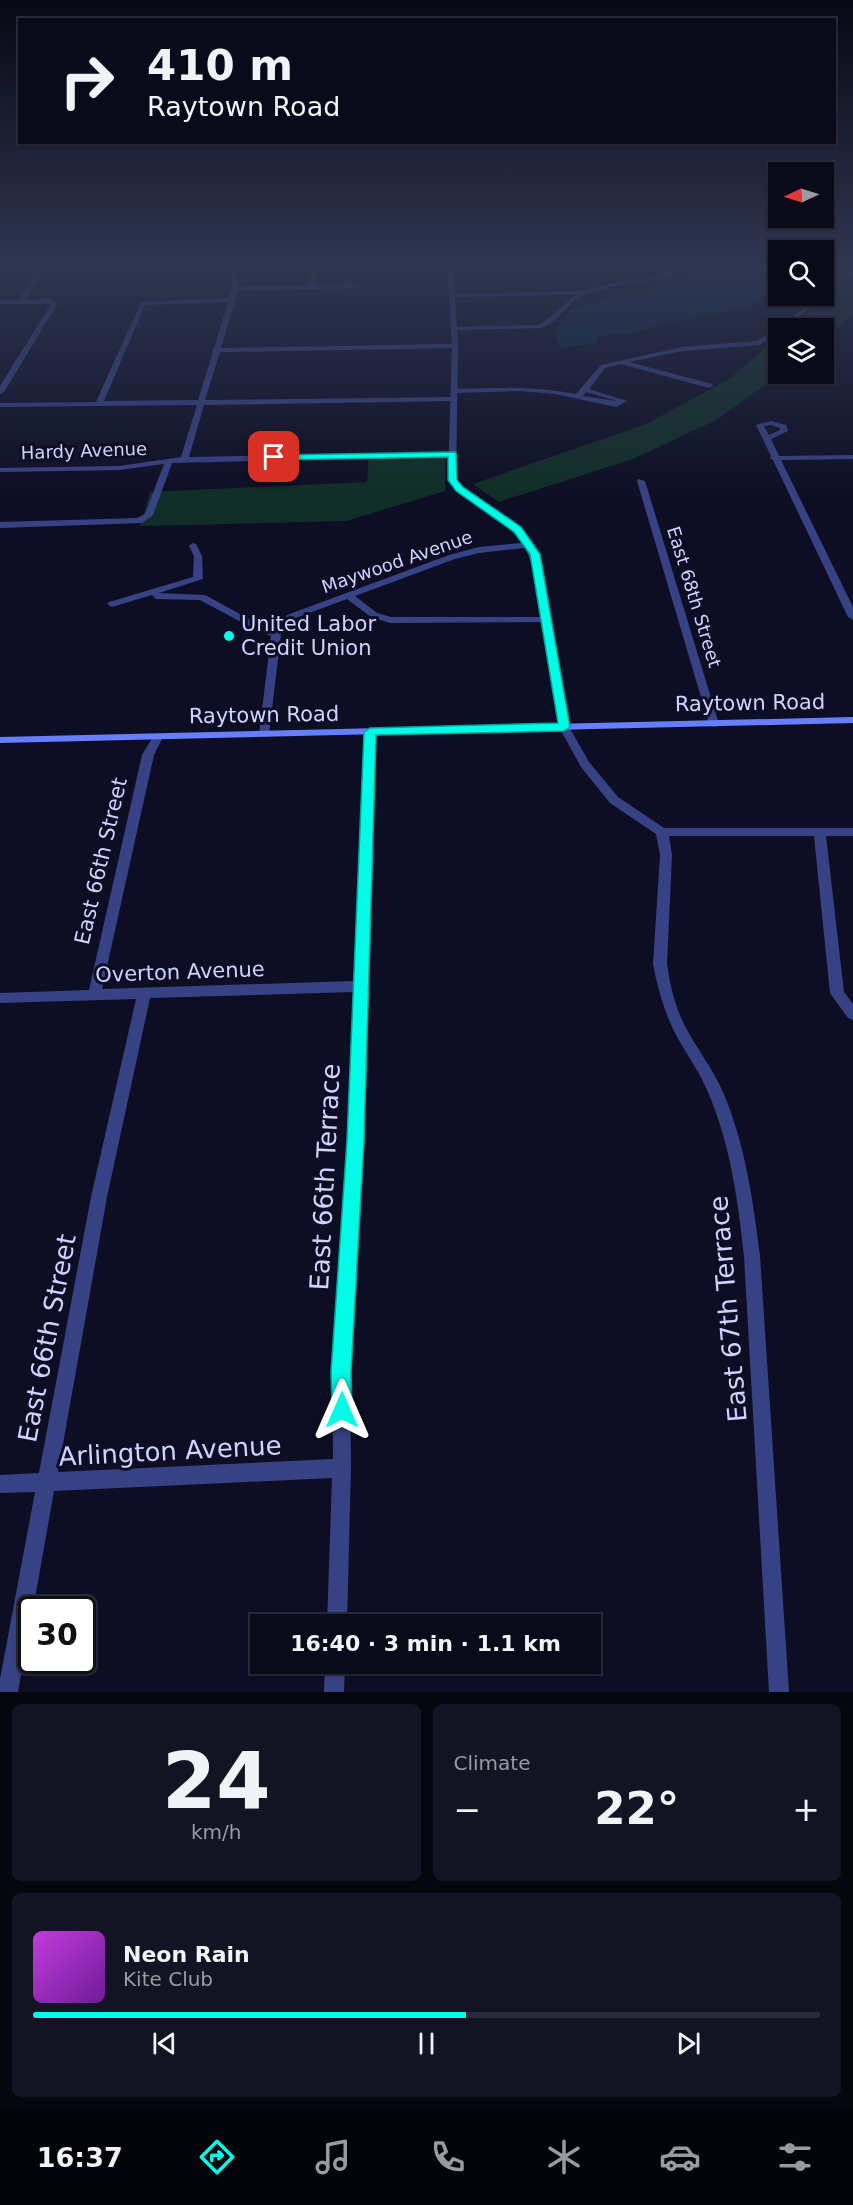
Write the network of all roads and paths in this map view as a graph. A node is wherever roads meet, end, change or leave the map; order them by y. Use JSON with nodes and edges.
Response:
{"nodes":[{"id":1,"x":31,"y":341,"type":"edge"},
{"id":2,"x":126,"y":341,"type":"edge"},
{"id":3,"x":218,"y":341,"type":"edge"},
{"id":4,"x":455,"y":341,"type":"edge"},
{"id":5,"x":762,"y":341,"type":"edge"},
{"id":6,"x":455,"y":346,"type":"junction"},
{"id":7,"x":215,"y":350,"type":"junction"},
{"id":8,"x":619,"y":362,"type":"junction"},
{"id":9,"x":709,"y":386,"type":"dead end"},
{"id":10,"x":586,"y":390,"type":"junction"},
{"id":11,"x":0,"y":392,"type":"edge"},
{"id":12,"x":454,"y":395,"type":"junction"},
{"id":13,"x":578,"y":397,"type":"junction"},
{"id":14,"x":201,"y":402,"type":"junction"},
{"id":15,"x":99,"y":404,"type":"junction"},
{"id":16,"x":0,"y":405,"type":"edge"},
{"id":17,"x":766,"y":438,"type":"dead end"},
{"id":18,"x":453,"y":454,"type":"junction"},
{"id":19,"x":853,"y":457,"type":"edge"},
{"id":20,"x":184,"y":459,"type":"junction"},
{"id":21,"x":774,"y":459,"type":"junction"},
{"id":22,"x":169,"y":461,"type":"junction"},
{"id":23,"x":0,"y":470,"type":"edge"},
{"id":24,"x":641,"y":481,"type":"dead end"},
{"id":25,"x":0,"y":525,"type":"edge"},
{"id":26,"x":531,"y":545,"type":"junction"},
{"id":27,"x":193,"y":546,"type":"dead end"},
{"id":28,"x":348,"y":595,"type":"junction"},
{"id":29,"x":156,"y":596,"type":"dead end"},
{"id":30,"x":112,"y":604,"type":"dead end"},
{"id":31,"x":853,"y":616,"type":"edge"},
{"id":32,"x":546,"y":620,"type":"junction"},
{"id":33,"x":278,"y":630,"type":"junction"},
{"id":34,"x":853,"y":720,"type":"edge"},
{"id":35,"x":714,"y":724,"type":"junction"},
{"id":36,"x":564,"y":727,"type":"junction"},
{"id":37,"x":370,"y":732,"type":"junction"},
{"id":38,"x":264,"y":734,"type":"junction"},
{"id":39,"x":158,"y":737,"type":"junction"},
{"id":40,"x":0,"y":740,"type":"edge"},
{"id":41,"x":662,"y":832,"type":"junction"},
{"id":42,"x":853,"y":832,"type":"edge"},
{"id":43,"x":820,"y":834,"type":"junction"},
{"id":44,"x":360,"y":986,"type":"junction"},
{"id":45,"x":144,"y":995,"type":"junction"},
{"id":46,"x":94,"y":996,"type":"junction"},
{"id":47,"x":0,"y":998,"type":"edge"},
{"id":48,"x":853,"y":1014,"type":"edge"},
{"id":49,"x":342,"y":1468,"type":"junction"},
{"id":50,"x":46,"y":1482,"type":"junction"},
{"id":51,"x":0,"y":1484,"type":"edge"},
{"id":52,"x":337,"y":1614,"type":"edge"},
{"id":53,"x":335,"y":1674,"type":"edge"},
{"id":54,"x":8,"y":1692,"type":"edge"},
{"id":55,"x":334,"y":1692,"type":"edge"},
{"id":56,"x":779,"y":1692,"type":"edge"}],
"edges":[{"from":1,"to":11,"type":"street"},
{"from":2,"to":15,"type":"street"},
{"from":3,"to":7,"type":"street"},
{"from":4,"to":6,"type":"street"},
{"from":5,"to":8,"type":"street"},
{"from":6,"to":7,"type":"street"},
{"from":6,"to":12,"type":"street"},
{"from":7,"to":14,"type":"street"},
{"from":8,"to":9,"type":"street"},
{"from":8,"to":10,"type":"street"},
{"from":10,"to":13,"type":"street"},
{"from":10,"to":13,"type":"street"},
{"from":12,"to":13,"type":"street"},
{"from":12,"to":14,"type":"street"},
{"from":12,"to":18,"type":"street"},
{"from":14,"to":15,"type":"street"},
{"from":14,"to":20,"type":"street"},
{"from":15,"to":16,"type":"street"},
{"from":17,"to":21,"type":"street"},
{"from":18,"to":20,"type":"street"},
{"from":18,"to":26,"type":"street"},
{"from":19,"to":21,"type":"street"},
{"from":20,"to":22,"type":"street","name":"Hardy Avenue"},
{"from":21,"to":31,"type":"street"},
{"from":22,"to":23,"type":"street","name":"Hardy Avenue"},
{"from":22,"to":25,"type":"street"},
{"from":24,"to":35,"type":"street","name":"East 68th Street"},
{"from":26,"to":28,"type":"street","name":"Maywood Avenue"},
{"from":26,"to":32,"type":"street"},
{"from":27,"to":30,"type":"street"},
{"from":28,"to":32,"type":"street"},
{"from":28,"to":33,"type":"street","name":"Maywood Avenue"},
{"from":29,"to":33,"type":"street"},
{"from":32,"to":36,"type":"street"},
{"from":33,"to":38,"type":"street"},
{"from":34,"to":35,"type":"main road","name":"Raytown Road"},
{"from":35,"to":36,"type":"main road","name":"Raytown Road"},
{"from":36,"to":37,"type":"main road","name":"Raytown Road"},
{"from":36,"to":41,"type":"street"},
{"from":37,"to":38,"type":"main road","name":"Raytown Road"},
{"from":37,"to":44,"type":"street","name":"East 66th Terrace"},
{"from":38,"to":39,"type":"main road","name":"Raytown Road"},
{"from":39,"to":40,"type":"main road","name":"Raytown Road"},
{"from":39,"to":46,"type":"street","name":"East 66th Street"},
{"from":41,"to":43,"type":"street"},
{"from":41,"to":56,"type":"street","name":"East 67th Terrace"},
{"from":42,"to":43,"type":"street"},
{"from":43,"to":48,"type":"street"},
{"from":44,"to":45,"type":"street","name":"Overton Avenue"},
{"from":44,"to":49,"type":"street","name":"East 66th Terrace"},
{"from":45,"to":46,"type":"street","name":"Overton Avenue"},
{"from":45,"to":50,"type":"street","name":"East 66th Street"},
{"from":46,"to":47,"type":"street","name":"Overton Avenue"},
{"from":49,"to":50,"type":"street","name":"Arlington Avenue"},
{"from":49,"to":52,"type":"street","name":"East 66th Terrace"},
{"from":50,"to":51,"type":"street","name":"Arlington Avenue"},
{"from":50,"to":54,"type":"street","name":"East 66th Street"},
{"from":53,"to":55,"type":"street"}]}
